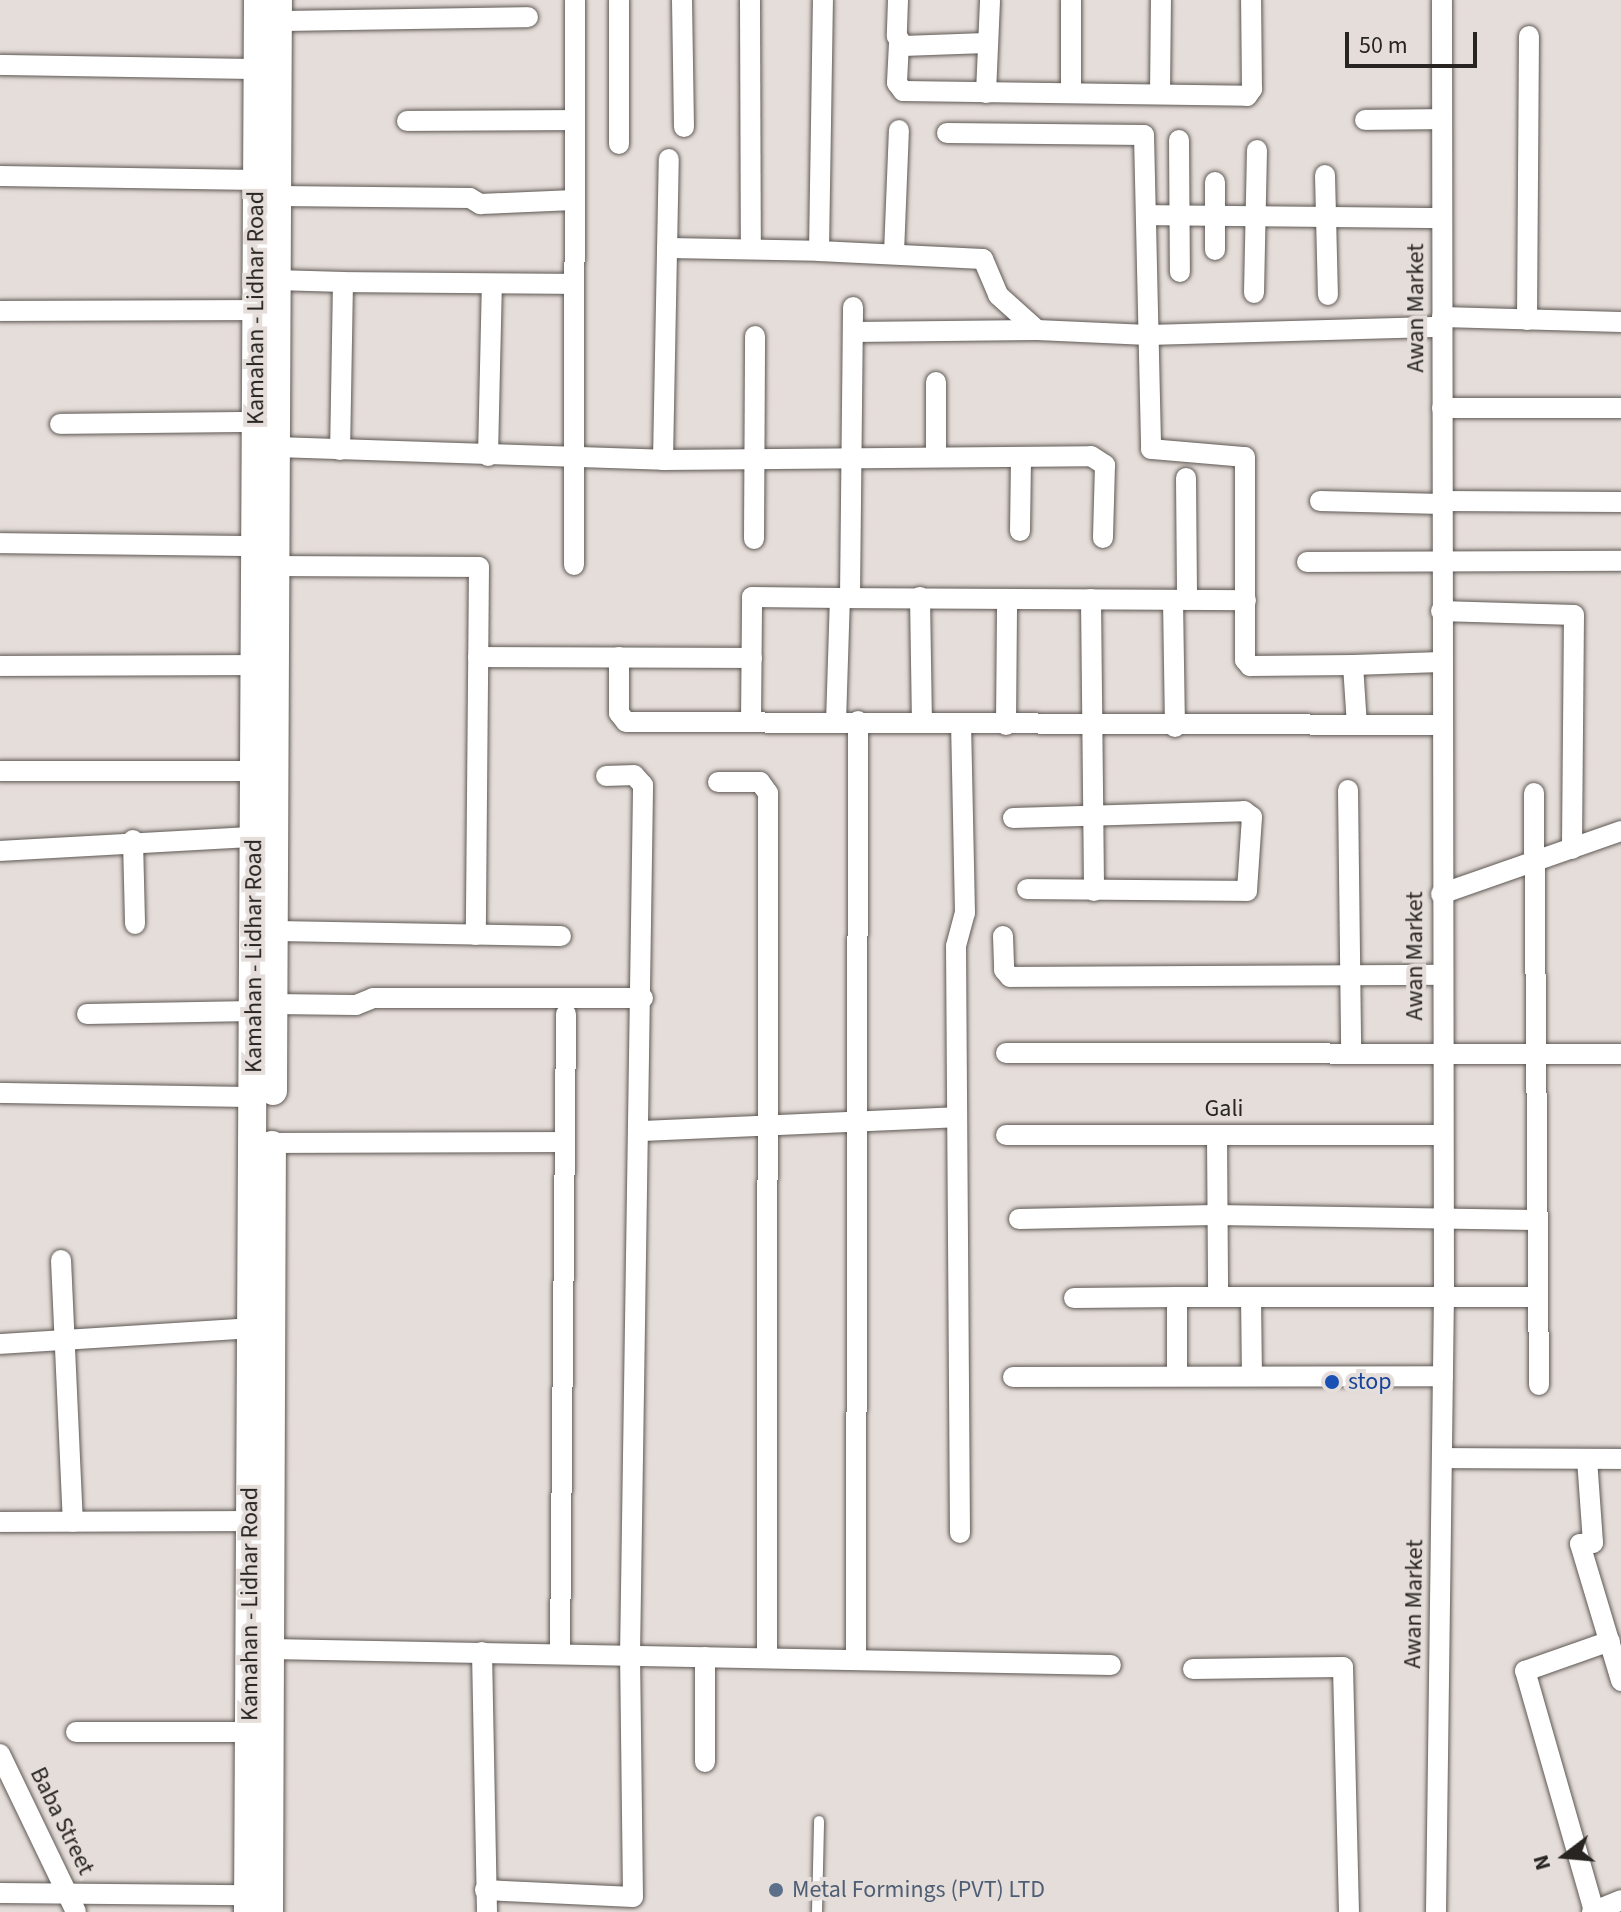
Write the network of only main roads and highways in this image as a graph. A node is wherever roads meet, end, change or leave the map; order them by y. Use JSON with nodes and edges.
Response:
{"nodes":[{"id":1,"x":258,"y":0,"type":"edge"},
{"id":2,"x":278,"y":10,"type":"edge"},
{"id":3,"x":267,"y":188,"type":"junction"},
{"id":4,"x":265,"y":556,"type":"junction"},
{"id":5,"x":263,"y":1008,"type":"junction"},
{"id":6,"x":255,"y":1906,"type":"edge"}],
"edges":[{"from":1,"to":3,"type":"main road","name":"Kamahan - Lidhar Road"},
{"from":2,"to":3,"type":"main road","name":"Kamahan - Lidhar Road"},
{"from":3,"to":4,"type":"main road","name":"Kamahan - Lidhar Road"},
{"from":3,"to":4,"type":"main road","name":"Kamahan - Lidhar Road"},
{"from":4,"to":5,"type":"main road","name":"Kamahan - Lidhar Road"},
{"from":4,"to":5,"type":"main road","name":"Kamahan - Lidhar Road"},
{"from":5,"to":6,"type":"main road","name":"Kamahan - Lidhar Road"},
{"from":5,"to":6,"type":"main road","name":"Kamahan - Lidhar Road"}]}
